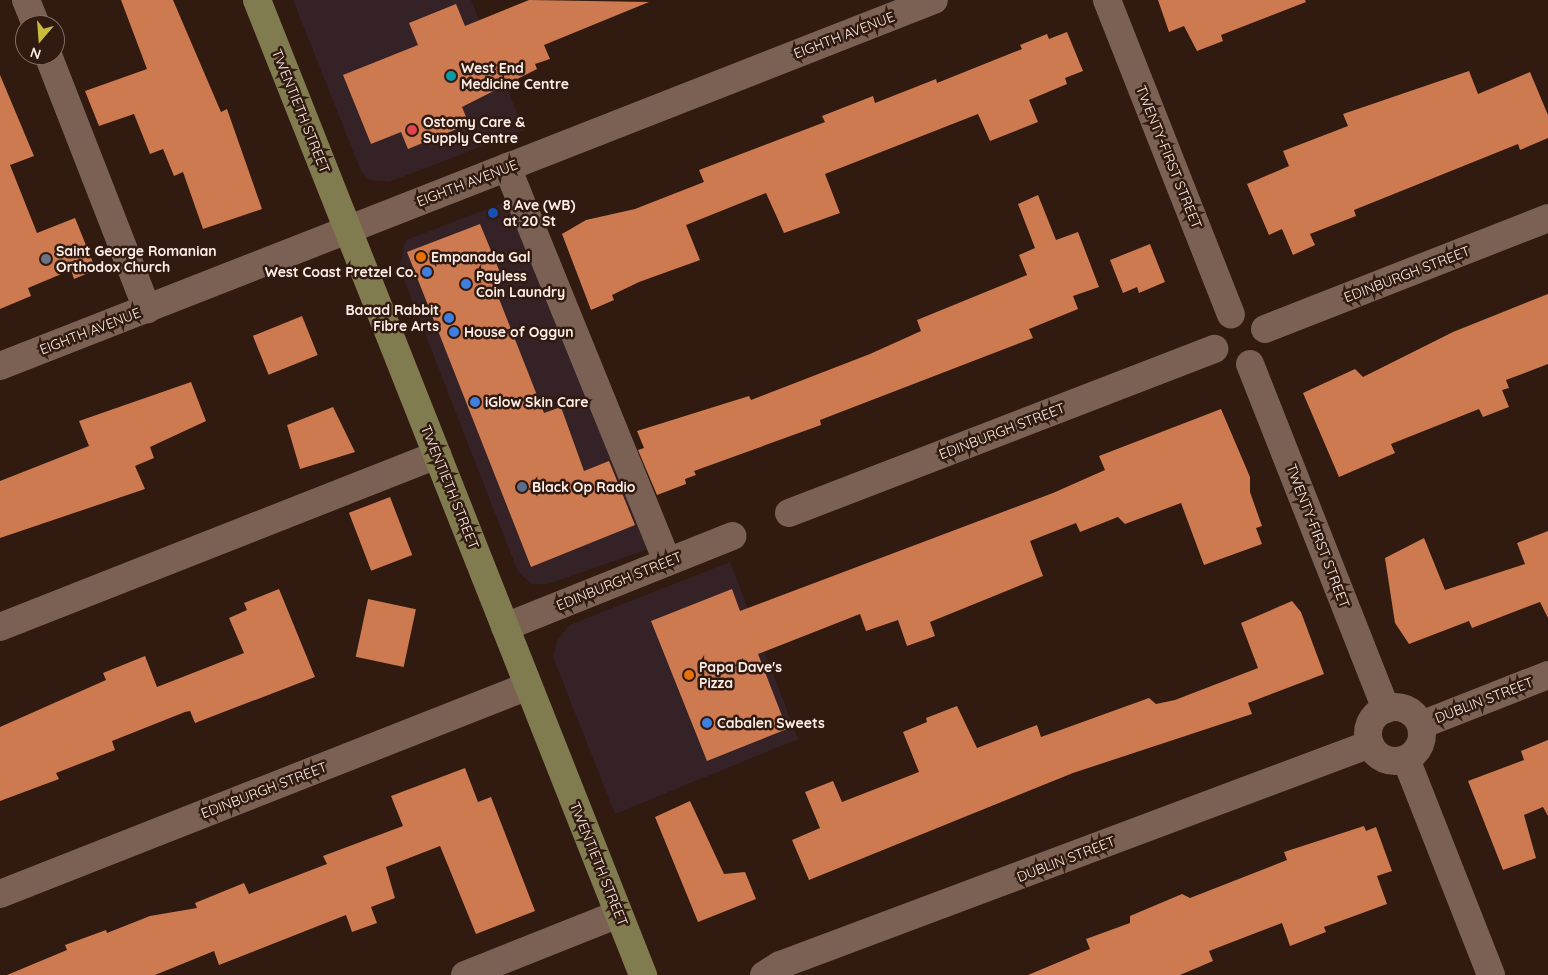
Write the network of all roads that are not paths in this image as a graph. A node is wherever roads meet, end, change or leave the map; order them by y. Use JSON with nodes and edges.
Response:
{"nodes":[{"id":1,"x":26,"y":0,"type":"edge"},
{"id":2,"x":257,"y":0,"type":"edge"},
{"id":3,"x":934,"y":0,"type":"edge"},
{"id":4,"x":1107,"y":0,"type":"edge"},
{"id":5,"x":32,"y":15,"type":"edge"},
{"id":6,"x":52,"y":65,"type":"edge"},
{"id":7,"x":507,"y":167,"type":"junction"},
{"id":8,"x":1548,"y":218,"type":"edge"},
{"id":9,"x":348,"y":230,"type":"junction"},
{"id":10,"x":147,"y":309,"type":"junction"},
{"id":11,"x":1230,"y":314,"type":"junction"},
{"id":12,"x":1265,"y":329,"type":"junction"},
{"id":13,"x":1214,"y":349,"type":"junction"},
{"id":14,"x":1250,"y":364,"type":"junction"},
{"id":15,"x":0,"y":366,"type":"edge"},
{"id":16,"x":437,"y":455,"type":"junction"},
{"id":17,"x":789,"y":513,"type":"dead end"},
{"id":18,"x":733,"y":536,"type":"dead end"},
{"id":19,"x":667,"y":562,"type":"junction"},
{"id":20,"x":0,"y":627,"type":"edge"},
{"id":21,"x":505,"y":627,"type":"junction"},
{"id":22,"x":1548,"y":675,"type":"edge"},
{"id":23,"x":528,"y":686,"type":"junction"},
{"id":24,"x":1386,"y":709,"type":"junction"},
{"id":25,"x":1421,"y":725,"type":"junction"},
{"id":26,"x":1370,"y":744,"type":"junction"},
{"id":27,"x":1406,"y":759,"type":"junction"},
{"id":28,"x":0,"y":894,"type":"edge"},
{"id":29,"x":618,"y":914,"type":"junction"},
{"id":30,"x":772,"y":970,"type":"edge"},
{"id":31,"x":465,"y":975,"type":"edge"},
{"id":32,"x":642,"y":975,"type":"edge"},
{"id":33,"x":1491,"y":975,"type":"edge"}],
"edges":[{"from":1,"to":5,"type":"street"},
{"from":2,"to":9,"type":"main road","name":"TWENTIETH STREET"},
{"from":3,"to":7,"type":"street","name":"EIGHTH AVENUE"},
{"from":4,"to":11,"type":"street","name":"TWENTY-FIRST STREET"},
{"from":6,"to":10,"type":"street"},
{"from":7,"to":9,"type":"street","name":"EIGHTH AVENUE"},
{"from":7,"to":19,"type":"street"},
{"from":8,"to":12,"type":"street","name":"EDINBURGH STREET"},
{"from":9,"to":10,"type":"street","name":"EIGHTH AVENUE"},
{"from":9,"to":16,"type":"main road","name":"TWENTIETH STREET"},
{"from":10,"to":15,"type":"street","name":"EIGHTH AVENUE"},
{"from":11,"to":12,"type":"street"},
{"from":11,"to":13,"type":"street"},
{"from":12,"to":14,"type":"street"},
{"from":13,"to":14,"type":"street"},
{"from":13,"to":17,"type":"street","name":"EDINBURGH STREET"},
{"from":14,"to":24,"type":"street","name":"TWENTY-FIRST STREET"},
{"from":16,"to":20,"type":"street"},
{"from":16,"to":21,"type":"main road","name":"TWENTIETH STREET"},
{"from":18,"to":19,"type":"street","name":"EDINBURGH STREET"},
{"from":19,"to":21,"type":"street","name":"EDINBURGH STREET"},
{"from":21,"to":23,"type":"main road","name":"TWENTIETH STREET"},
{"from":22,"to":25,"type":"street","name":"DUBLIN STREET"},
{"from":23,"to":28,"type":"street","name":"EDINBURGH STREET"},
{"from":23,"to":29,"type":"main road","name":"TWENTIETH STREET"},
{"from":24,"to":25,"type":"street"},
{"from":24,"to":26,"type":"street"},
{"from":25,"to":27,"type":"street"},
{"from":26,"to":27,"type":"street"},
{"from":26,"to":30,"type":"street","name":"DUBLIN STREET"},
{"from":27,"to":33,"type":"street"},
{"from":29,"to":31,"type":"street"},
{"from":29,"to":32,"type":"main road","name":"TWENTIETH STREET"}]}
